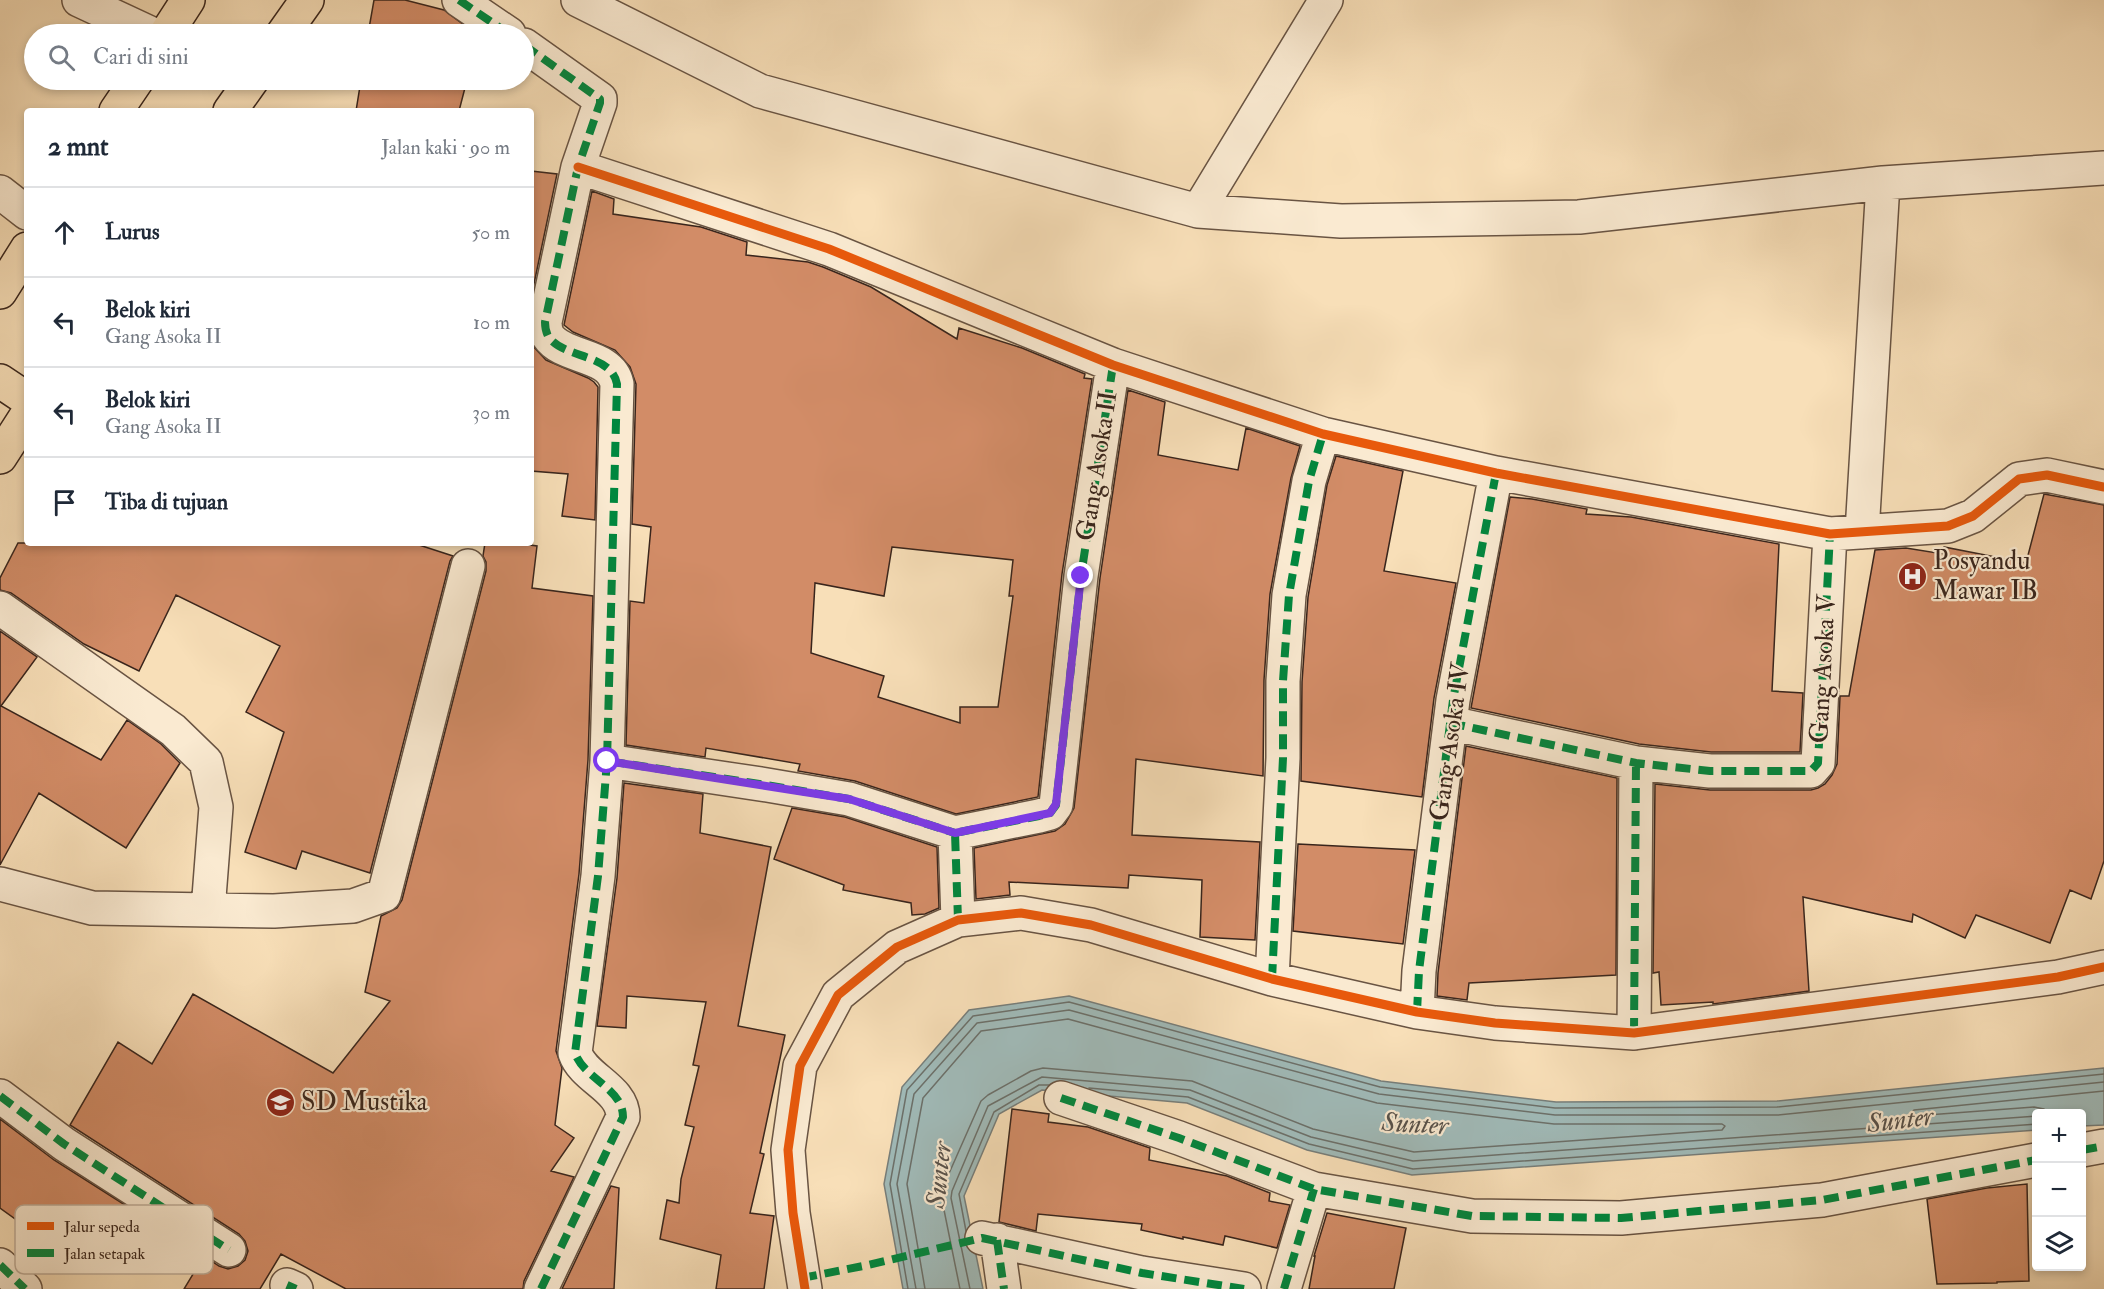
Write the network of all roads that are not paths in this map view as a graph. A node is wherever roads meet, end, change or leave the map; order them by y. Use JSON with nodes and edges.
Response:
{"nodes":[{"id":1,"x":79,"y":0,"type":"edge"},
{"id":2,"x":188,"y":0,"type":"edge"},
{"id":3,"x":307,"y":0,"type":"edge"},
{"id":4,"x":459,"y":0,"type":"edge"},
{"id":5,"x":578,"y":0,"type":"edge"},
{"id":6,"x":1326,"y":0,"type":"edge"},
{"id":7,"x":131,"y":24,"type":"edge"},
{"id":8,"x":172,"y":24,"type":"edge"},
{"id":9,"x":290,"y":24,"type":"edge"},
{"id":10,"x":494,"y":24,"type":"edge"},
{"id":11,"x":534,"y":52,"type":"edge"},
{"id":12,"x":130,"y":90,"type":"edge"},
{"id":13,"x":245,"y":90,"type":"edge"},
{"id":14,"x":118,"y":108,"type":"edge"},
{"id":15,"x":232,"y":108,"type":"edge"},
{"id":16,"x":578,"y":167,"type":"junction"},
{"id":17,"x":2104,"y":168,"type":"edge"},
{"id":18,"x":1883,"y":183,"type":"junction"},
{"id":19,"x":0,"y":192,"type":"edge"},
{"id":20,"x":24,"y":211,"type":"edge"},
{"id":21,"x":1198,"y":211,"type":"junction"},
{"id":22,"x":24,"y":254,"type":"edge"},
{"id":23,"x":0,"y":292,"type":"edge"},
{"id":24,"x":1113,"y":365,"type":"junction"},
{"id":25,"x":0,"y":381,"type":"edge"},
{"id":26,"x":24,"y":397,"type":"edge"},
{"id":27,"x":24,"y":420,"type":"edge"},
{"id":28,"x":1323,"y":434,"type":"junction"},
{"id":29,"x":0,"y":457,"type":"edge"},
{"id":30,"x":1496,"y":473,"type":"junction"},
{"id":31,"x":2104,"y":487,"type":"edge"},
{"id":32,"x":1862,"y":532,"type":"junction"},
{"id":33,"x":1830,"y":534,"type":"junction"},
{"id":34,"x":468,"y":566,"type":"dead end"},
{"id":35,"x":0,"y":608,"type":"edge"},
{"id":36,"x":1450,"y":723,"type":"junction"},
{"id":37,"x":607,"y":761,"type":"junction"},
{"id":38,"x":1636,"y":764,"type":"junction"},
{"id":39,"x":955,"y":833,"type":"junction"},
{"id":40,"x":0,"y":884,"type":"edge"},
{"id":41,"x":208,"y":910,"type":"junction"},
{"id":42,"x":958,"y":920,"type":"junction"},
{"id":43,"x":2104,"y":967,"type":"edge"},
{"id":44,"x":1272,"y":979,"type":"junction"},
{"id":45,"x":1417,"y":1012,"type":"junction"},
{"id":46,"x":1634,"y":1033,"type":"junction"},
{"id":47,"x":0,"y":1096,"type":"edge"},
{"id":48,"x":1061,"y":1098,"type":"dead end"},
{"id":49,"x":2104,"y":1146,"type":"edge"},
{"id":50,"x":2086,"y":1149,"type":"edge"},
{"id":51,"x":2032,"y":1161,"type":"edge"},
{"id":52,"x":1314,"y":1189,"type":"junction"},
{"id":53,"x":159,"y":1205,"type":"edge"},
{"id":54,"x":213,"y":1240,"type":"edge"},
{"id":55,"x":229,"y":1250,"type":"dead end"},
{"id":56,"x":0,"y":1264,"type":"edge"},
{"id":57,"x":25,"y":1289,"type":"edge"},
{"id":58,"x":541,"y":1289,"type":"edge"},
{"id":59,"x":806,"y":1289,"type":"edge"},
{"id":60,"x":1004,"y":1289,"type":"edge"},
{"id":61,"x":1244,"y":1289,"type":"edge"},
{"id":62,"x":1284,"y":1289,"type":"edge"}],
"edges":[{"from":1,"to":7,"type":"street"},
{"from":2,"to":8,"type":"main road"},
{"from":3,"to":9,"type":"main road"},
{"from":4,"to":10,"type":"street"},
{"from":5,"to":21,"type":"street"},
{"from":6,"to":21,"type":"street"},
{"from":11,"to":16,"type":"street"},
{"from":12,"to":14,"type":"main road"},
{"from":13,"to":15,"type":"main road"},
{"from":16,"to":24,"type":"street"},
{"from":16,"to":37,"type":"street"},
{"from":17,"to":18,"type":"street"},
{"from":18,"to":21,"type":"street"},
{"from":18,"to":32,"type":"street"},
{"from":19,"to":20,"type":"street"},
{"from":22,"to":23,"type":"main road"},
{"from":24,"to":28,"type":"street"},
{"from":24,"to":39,"type":"street","name":"Gang Asoka II"},
{"from":25,"to":26,"type":"main road"},
{"from":27,"to":29,"type":"main road"},
{"from":28,"to":30,"type":"street"},
{"from":28,"to":44,"type":"street"},
{"from":30,"to":33,"type":"street"},
{"from":30,"to":36,"type":"street","name":"Gang Asoka IV"},
{"from":31,"to":32,"type":"street"},
{"from":32,"to":33,"type":"street"},
{"from":33,"to":38,"type":"street","name":"Gang Asoka V"},
{"from":34,"to":41,"type":"street"},
{"from":35,"to":41,"type":"street"},
{"from":36,"to":38,"type":"street","name":"Gang Asoka V"},
{"from":36,"to":45,"type":"street","name":"Gang Asoka IV"},
{"from":37,"to":39,"type":"street"},
{"from":37,"to":58,"type":"street"},
{"from":38,"to":46,"type":"street"},
{"from":39,"to":42,"type":"street"},
{"from":40,"to":41,"type":"street"},
{"from":42,"to":44,"type":"street"},
{"from":42,"to":59,"type":"street"},
{"from":43,"to":46,"type":"street"},
{"from":44,"to":45,"type":"street"},
{"from":45,"to":46,"type":"street"},
{"from":47,"to":53,"type":"street"},
{"from":48,"to":52,"type":"street"},
{"from":49,"to":50,"type":"street"},
{"from":51,"to":52,"type":"street"},
{"from":52,"to":62,"type":"street"},
{"from":54,"to":55,"type":"street"},
{"from":56,"to":57,"type":"street"},
{"from":60,"to":61,"type":"street"}]}
